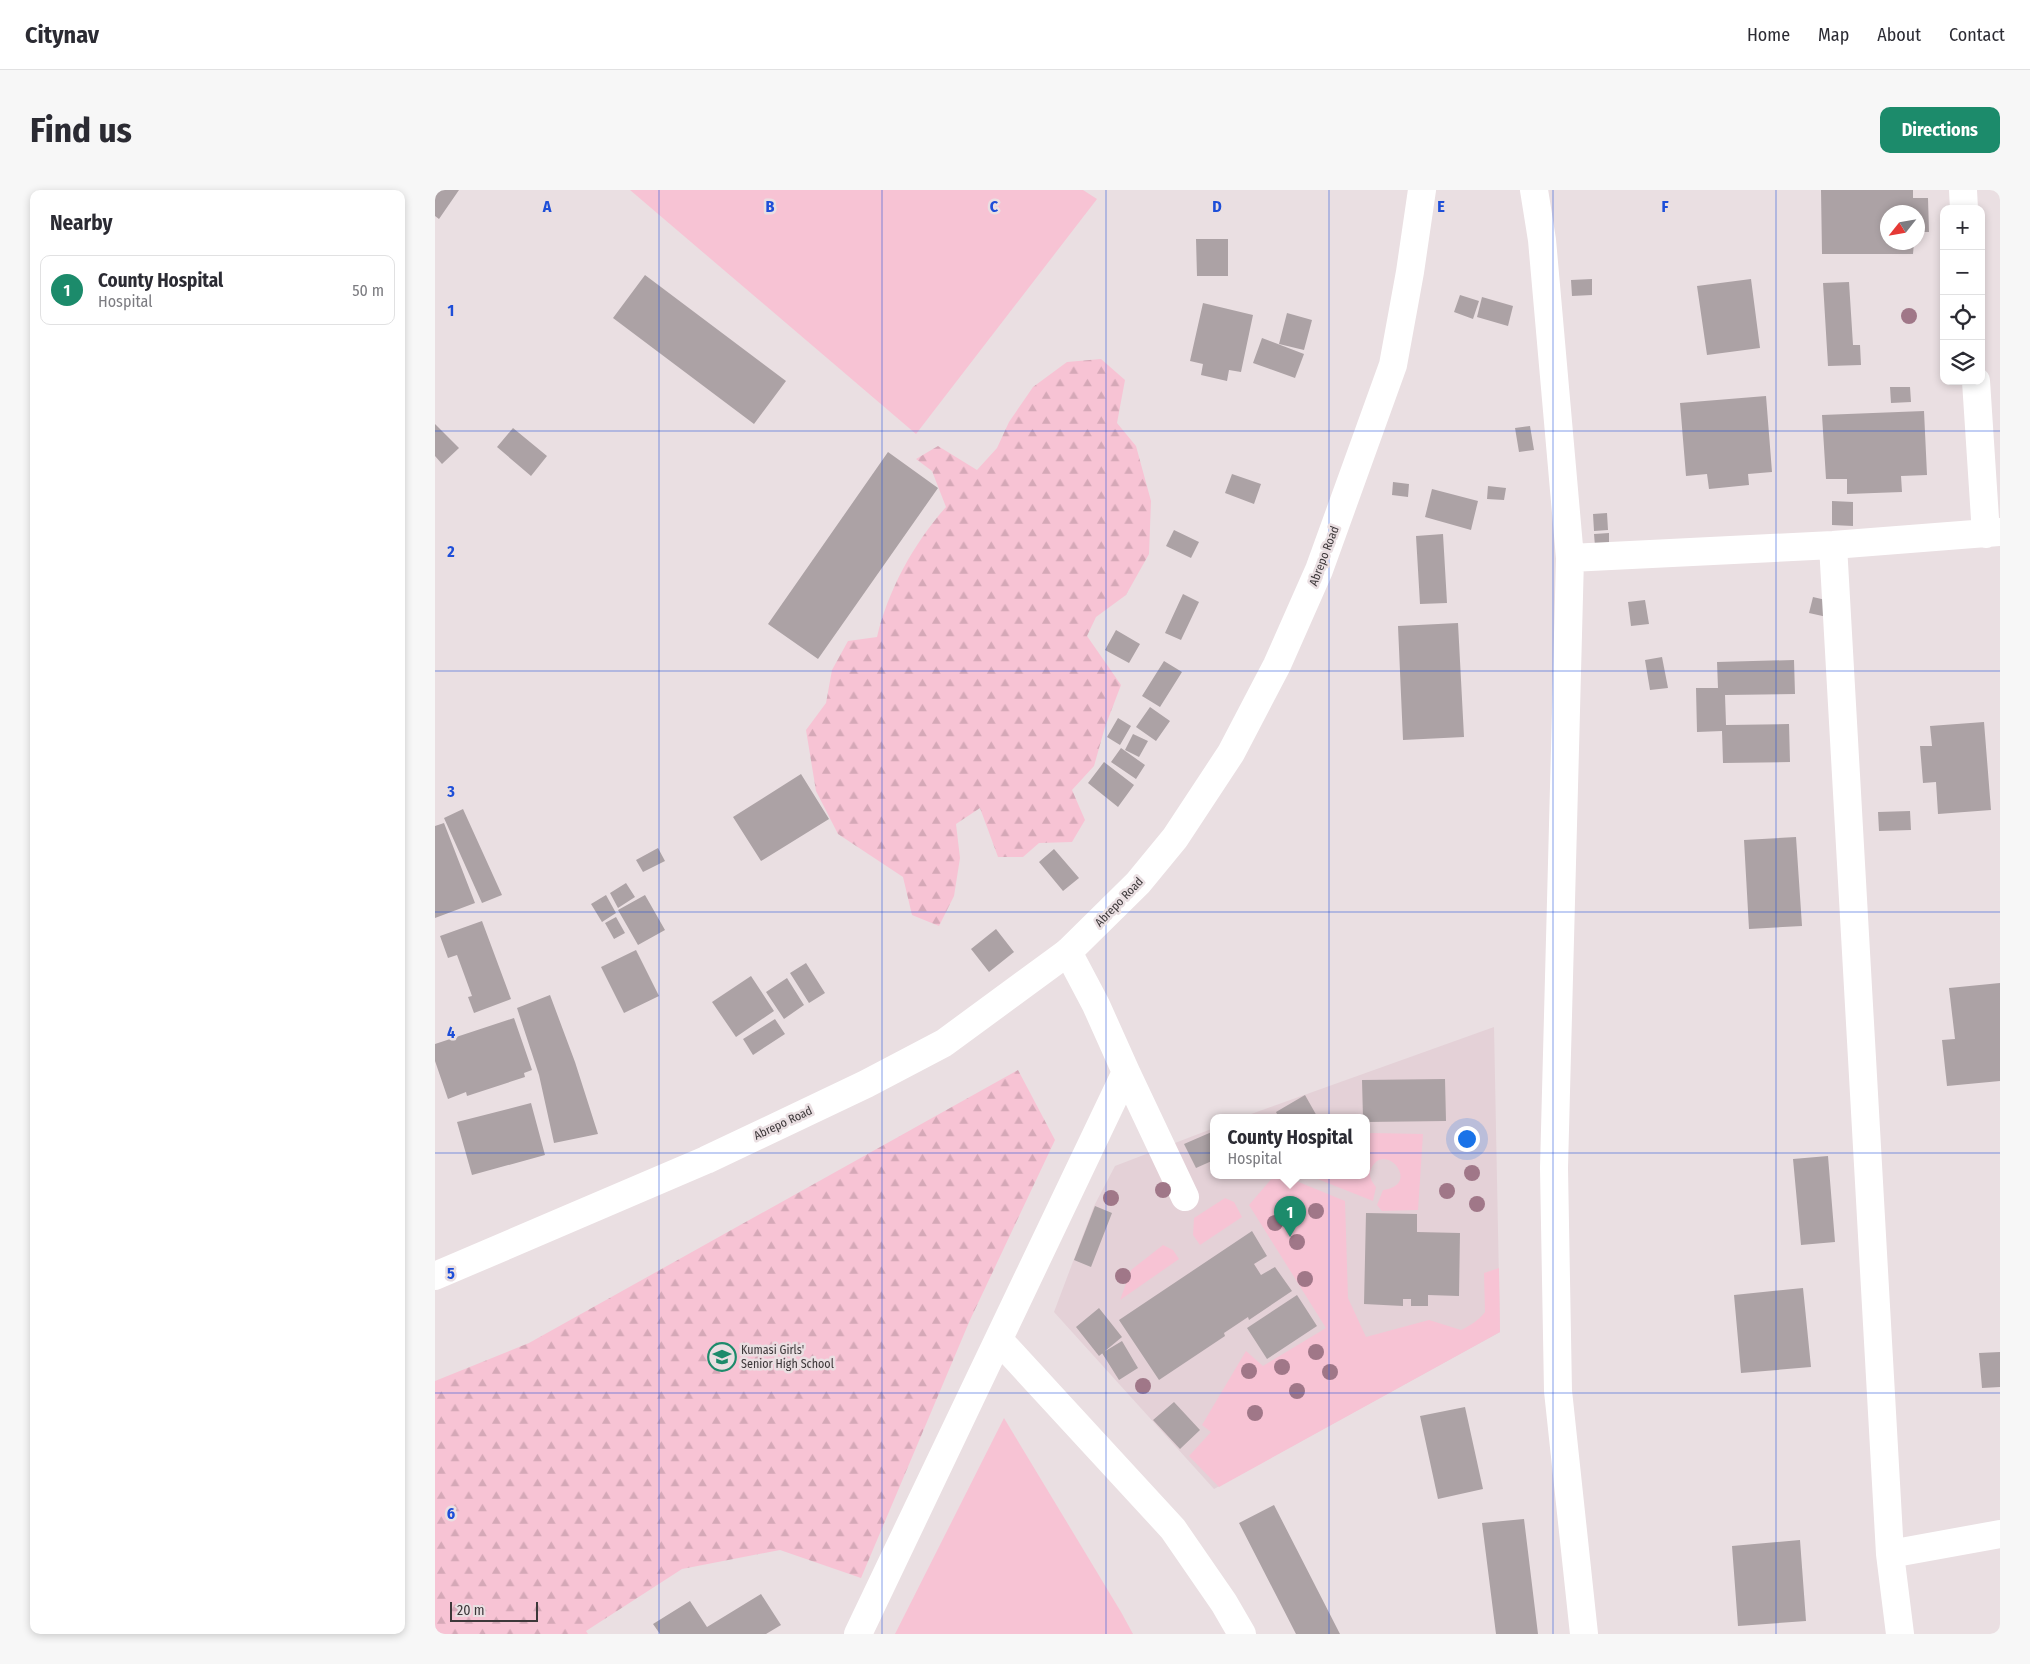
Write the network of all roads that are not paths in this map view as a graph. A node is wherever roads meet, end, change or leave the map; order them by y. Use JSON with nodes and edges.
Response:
{"nodes":[{"id":1,"x":1422,"y":190,"type":"edge"},
{"id":2,"x":1534,"y":190,"type":"edge"},
{"id":3,"x":1963,"y":190,"type":"edge"},
{"id":4,"x":1964,"y":205,"type":"edge"},
{"id":5,"x":1976,"y":385,"type":"edge"},
{"id":6,"x":1993,"y":533,"type":"edge"},
{"id":7,"x":1833,"y":545,"type":"junction"},
{"id":8,"x":1570,"y":558,"type":"junction"},
{"id":9,"x":1069,"y":952,"type":"junction"},
{"id":10,"x":1126,"y":1072,"type":"junction"},
{"id":11,"x":1185,"y":1197,"type":"dead end"},
{"id":12,"x":435,"y":1276,"type":"edge"},
{"id":13,"x":999,"y":1340,"type":"junction"},
{"id":14,"x":2000,"y":1534,"type":"edge"},
{"id":15,"x":1891,"y":1554,"type":"junction"},
{"id":16,"x":858,"y":1634,"type":"edge"},
{"id":17,"x":1242,"y":1634,"type":"edge"},
{"id":18,"x":1584,"y":1634,"type":"edge"},
{"id":19,"x":1900,"y":1634,"type":"edge"}],
"edges":[{"from":1,"to":9,"type":"street","name":"Abrepo Road"},
{"from":2,"to":8,"type":"street"},
{"from":3,"to":4,"type":"street"},
{"from":5,"to":6,"type":"street"},
{"from":6,"to":7,"type":"street"},
{"from":7,"to":8,"type":"street"},
{"from":7,"to":15,"type":"street"},
{"from":8,"to":18,"type":"street"},
{"from":9,"to":10,"type":"street"},
{"from":9,"to":12,"type":"street","name":"Abrepo Road"},
{"from":10,"to":11,"type":"street"},
{"from":10,"to":13,"type":"street"},
{"from":13,"to":16,"type":"street"},
{"from":13,"to":17,"type":"street"},
{"from":14,"to":15,"type":"street"},
{"from":15,"to":19,"type":"street"}]}
